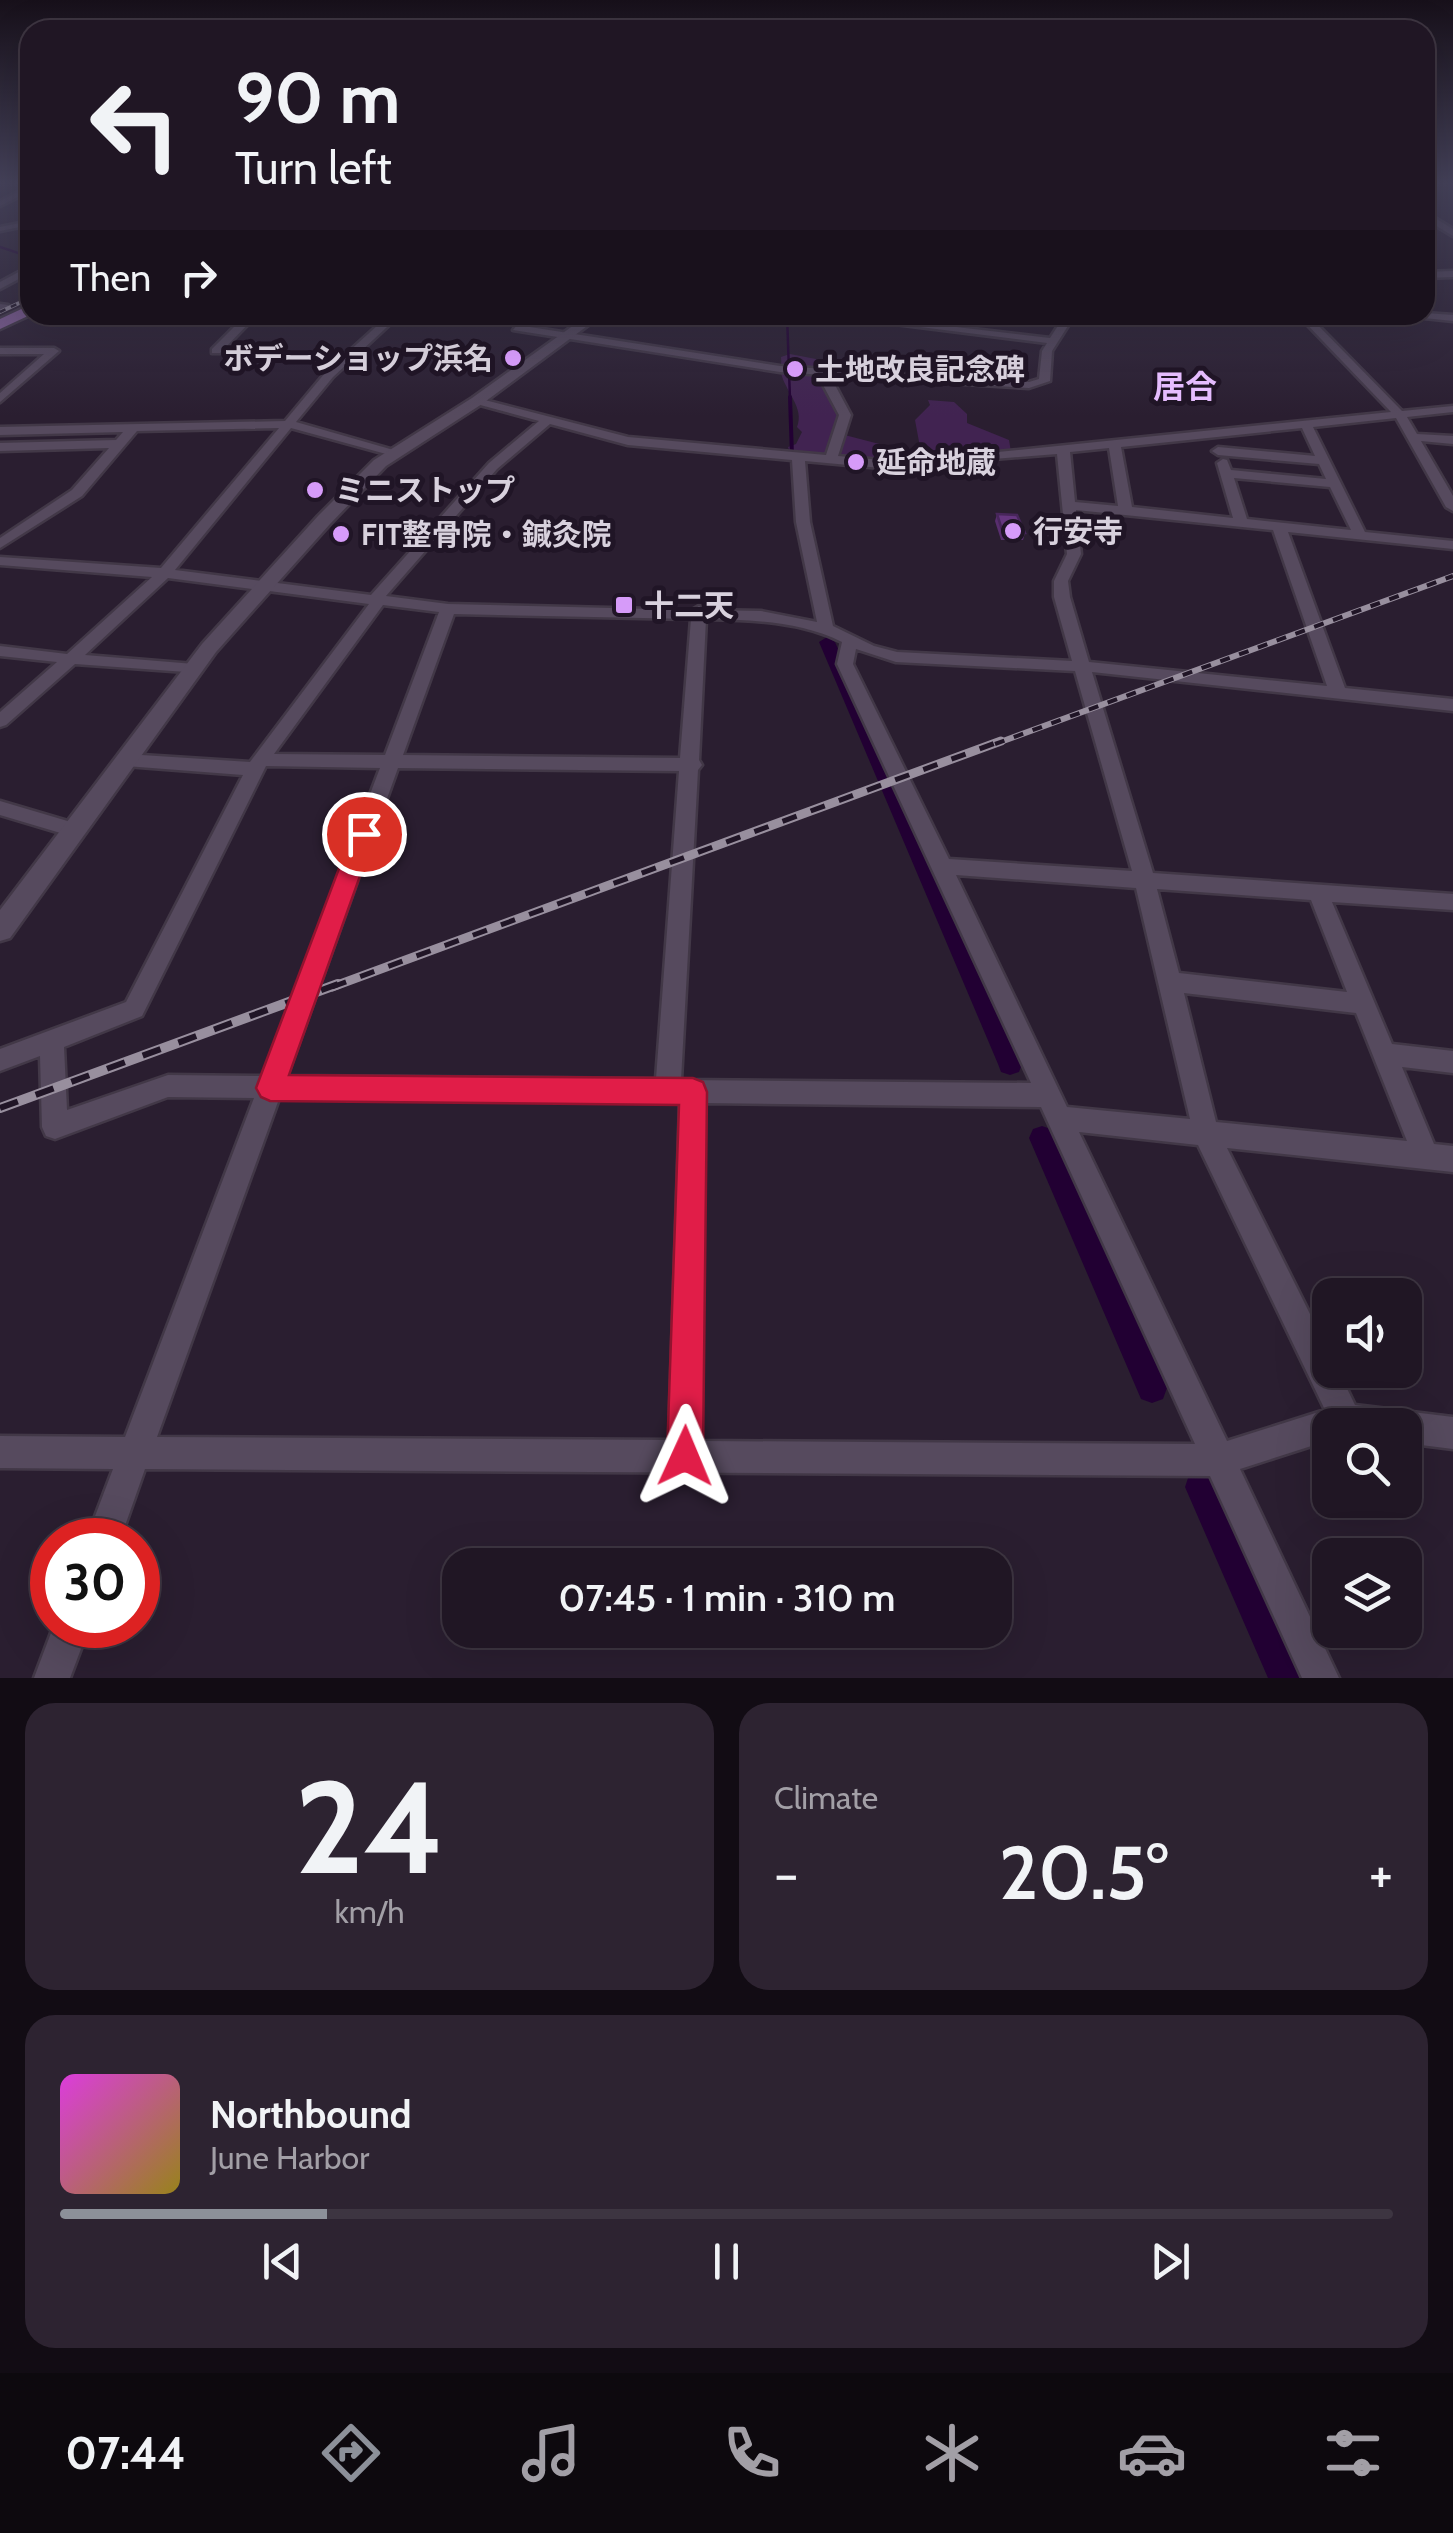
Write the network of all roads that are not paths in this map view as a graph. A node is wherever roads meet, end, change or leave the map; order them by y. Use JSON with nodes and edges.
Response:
{"nodes":[{"id":1,"x":242,"y":325,"type":"edge"},
{"id":2,"x":384,"y":325,"type":"edge"},
{"id":3,"x":582,"y":325,"type":"edge"},
{"id":4,"x":916,"y":325,"type":"edge"},
{"id":5,"x":1064,"y":325,"type":"edge"},
{"id":6,"x":1313,"y":325,"type":"edge"},
{"id":7,"x":517,"y":328,"type":"dead end"},
{"id":8,"x":568,"y":335,"type":"junction"},
{"id":9,"x":1054,"y":341,"type":"junction"},
{"id":10,"x":0,"y":351,"type":"edge"},
{"id":11,"x":216,"y":351,"type":"dead end"},
{"id":12,"x":829,"y":374,"type":"junction"},
{"id":13,"x":0,"y":399,"type":"edge"},
{"id":14,"x":477,"y":401,"type":"junction"},
{"id":15,"x":1453,"y":409,"type":"edge"},
{"id":16,"x":1398,"y":414,"type":"junction"},
{"id":17,"x":549,"y":419,"type":"junction"},
{"id":18,"x":290,"y":424,"type":"junction"},
{"id":19,"x":1305,"y":424,"type":"junction"},
{"id":20,"x":133,"y":428,"type":"junction"},
{"id":21,"x":0,"y":431,"type":"edge"},
{"id":22,"x":1211,"y":433,"type":"junction"},
{"id":23,"x":1411,"y":437,"type":"junction"},
{"id":24,"x":1453,"y":440,"type":"edge"},
{"id":25,"x":1114,"y":443,"type":"junction"},
{"id":26,"x":119,"y":444,"type":"junction"},
{"id":27,"x":0,"y":447,"type":"edge"},
{"id":28,"x":1063,"y":448,"type":"junction"},
{"id":29,"x":1218,"y":452,"type":"junction"},
{"id":30,"x":393,"y":454,"type":"junction"},
{"id":31,"x":798,"y":458,"type":"junction"},
{"id":32,"x":1323,"y":461,"type":"junction"},
{"id":33,"x":830,"y":462,"type":"junction"},
{"id":34,"x":1226,"y":473,"type":"junction"},
{"id":35,"x":1335,"y":484,"type":"junction"},
{"id":36,"x":1068,"y":505,"type":"junction"},
{"id":37,"x":1453,"y":507,"type":"edge"},
{"id":38,"x":1126,"y":512,"type":"junction"},
{"id":39,"x":1241,"y":523,"type":"junction"},
{"id":40,"x":1279,"y":527,"type":"junction"},
{"id":41,"x":1360,"y":535,"type":"junction"},
{"id":42,"x":0,"y":544,"type":"edge"},
{"id":43,"x":1453,"y":546,"type":"edge"},
{"id":44,"x":0,"y":561,"type":"edge"},
{"id":45,"x":164,"y":573,"type":"junction"},
{"id":46,"x":264,"y":586,"type":"junction"},
{"id":47,"x":378,"y":599,"type":"junction"},
{"id":48,"x":448,"y":609,"type":"junction"},
{"id":49,"x":699,"y":612,"type":"junction"},
{"id":50,"x":826,"y":628,"type":"junction"},
{"id":51,"x":850,"y":640,"type":"junction"},
{"id":52,"x":0,"y":652,"type":"edge"},
{"id":53,"x":71,"y":659,"type":"junction"},
{"id":54,"x":1081,"y":666,"type":"junction"},
{"id":55,"x":194,"y":669,"type":"junction"},
{"id":56,"x":1338,"y":692,"type":"junction"},
{"id":57,"x":1453,"y":705,"type":"edge"},
{"id":58,"x":0,"y":721,"type":"edge"},
{"id":59,"x":126,"y":760,"type":"junction"},
{"id":60,"x":390,"y":761,"type":"junction"},
{"id":61,"x":692,"y":764,"type":"junction"},
{"id":62,"x":258,"y":765,"type":"junction"},
{"id":63,"x":0,"y":808,"type":"edge"},
{"id":64,"x":74,"y":830,"type":"junction"},
{"id":65,"x":942,"y":866,"type":"junction"},
{"id":66,"x":1144,"y":878,"type":"junction"},
{"id":67,"x":1318,"y":890,"type":"junction"},
{"id":68,"x":1453,"y":902,"type":"edge"},
{"id":69,"x":0,"y":930,"type":"edge"},
{"id":70,"x":1169,"y":982,"type":"junction"},
{"id":71,"x":1361,"y":1004,"type":"junction"},
{"id":72,"x":52,"y":1042,"type":"junction"},
{"id":73,"x":1382,"y":1054,"type":"junction"},
{"id":74,"x":0,"y":1060,"type":"edge"},
{"id":75,"x":1453,"y":1062,"type":"edge"},
{"id":76,"x":270,"y":1088,"type":"junction"},
{"id":77,"x":681,"y":1092,"type":"junction"},
{"id":78,"x":1054,"y":1106,"type":"junction"},
{"id":79,"x":1206,"y":1133,"type":"junction"},
{"id":80,"x":1440,"y":1157,"type":"edge"},
{"id":81,"x":1341,"y":1408,"type":"edge"},
{"id":82,"x":1422,"y":1428,"type":"edge"},
{"id":83,"x":1312,"y":1430,"type":"edge"},
{"id":84,"x":1453,"y":1433,"type":"edge"},
{"id":85,"x":0,"y":1452,"type":"edge"},
{"id":86,"x":135,"y":1452,"type":"junction"},
{"id":87,"x":685,"y":1456,"type":"junction"},
{"id":88,"x":1219,"y":1460,"type":"junction"},
{"id":89,"x":111,"y":1518,"type":"edge"},
{"id":90,"x":63,"y":1648,"type":"edge"},
{"id":91,"x":52,"y":1678,"type":"edge"},
{"id":92,"x":1321,"y":1678,"type":"edge"}],
"edges":[{"from":1,"to":11,"type":"street"},
{"from":2,"to":18,"type":"street"},
{"from":3,"to":8,"type":"street"},
{"from":4,"to":9,"type":"street"},
{"from":5,"to":9,"type":"street"},
{"from":6,"to":16,"type":"street"},
{"from":7,"to":8,"type":"street"},
{"from":8,"to":12,"type":"street"},
{"from":8,"to":14,"type":"street"},
{"from":9,"to":12,"type":"street"},
{"from":10,"to":13,"type":"street"},
{"from":12,"to":33,"type":"street"},
{"from":14,"to":17,"type":"street"},
{"from":14,"to":30,"type":"street"},
{"from":15,"to":16,"type":"street"},
{"from":16,"to":19,"type":"street"},
{"from":16,"to":23,"type":"street"},
{"from":17,"to":31,"type":"street"},
{"from":17,"to":47,"type":"street"},
{"from":18,"to":20,"type":"street"},
{"from":18,"to":30,"type":"street"},
{"from":18,"to":45,"type":"street"},
{"from":19,"to":22,"type":"street"},
{"from":19,"to":32,"type":"street"},
{"from":20,"to":21,"type":"street"},
{"from":20,"to":26,"type":"street"},
{"from":22,"to":25,"type":"street"},
{"from":22,"to":29,"type":"street"},
{"from":23,"to":24,"type":"street"},
{"from":23,"to":37,"type":"street"},
{"from":25,"to":28,"type":"street"},
{"from":25,"to":38,"type":"street"},
{"from":26,"to":27,"type":"street"},
{"from":26,"to":42,"type":"street"},
{"from":28,"to":33,"type":"street"},
{"from":28,"to":36,"type":"street"},
{"from":29,"to":32,"type":"street"},
{"from":29,"to":34,"type":"street"},
{"from":30,"to":46,"type":"street"},
{"from":31,"to":33,"type":"street"},
{"from":31,"to":50,"type":"street"},
{"from":32,"to":35,"type":"street"},
{"from":34,"to":35,"type":"street"},
{"from":34,"to":39,"type":"street"},
{"from":35,"to":41,"type":"street"},
{"from":36,"to":38,"type":"street"},
{"from":36,"to":54,"type":"street"},
{"from":38,"to":39,"type":"street"},
{"from":39,"to":40,"type":"street"},
{"from":40,"to":41,"type":"street"},
{"from":40,"to":56,"type":"street"},
{"from":41,"to":43,"type":"street"},
{"from":44,"to":45,"type":"street"},
{"from":45,"to":46,"type":"street"},
{"from":45,"to":53,"type":"street"},
{"from":46,"to":47,"type":"street"},
{"from":46,"to":55,"type":"street"},
{"from":47,"to":48,"type":"street"},
{"from":47,"to":62,"type":"street"},
{"from":48,"to":49,"type":"street"},
{"from":48,"to":60,"type":"street"},
{"from":49,"to":50,"type":"street"},
{"from":49,"to":61,"type":"street"},
{"from":50,"to":51,"type":"street"},
{"from":51,"to":54,"type":"street"},
{"from":51,"to":65,"type":"street"},
{"from":52,"to":53,"type":"street"},
{"from":53,"to":55,"type":"street"},
{"from":53,"to":58,"type":"street"},
{"from":54,"to":56,"type":"street"},
{"from":54,"to":66,"type":"street"},
{"from":55,"to":59,"type":"street"},
{"from":56,"to":57,"type":"street"},
{"from":59,"to":62,"type":"street"},
{"from":59,"to":64,"type":"street"},
{"from":60,"to":61,"type":"street"},
{"from":60,"to":62,"type":"street"},
{"from":60,"to":76,"type":"street"},
{"from":61,"to":77,"type":"street"},
{"from":62,"to":72,"type":"street"},
{"from":63,"to":64,"type":"street"},
{"from":64,"to":69,"type":"street"},
{"from":65,"to":66,"type":"street"},
{"from":65,"to":78,"type":"street"},
{"from":66,"to":67,"type":"street"},
{"from":66,"to":70,"type":"street"},
{"from":67,"to":68,"type":"street"},
{"from":67,"to":71,"type":"street"},
{"from":70,"to":71,"type":"street"},
{"from":70,"to":79,"type":"street"},
{"from":71,"to":73,"type":"street"},
{"from":72,"to":74,"type":"street"},
{"from":72,"to":76,"type":"street"},
{"from":73,"to":75,"type":"street"},
{"from":73,"to":80,"type":"street"},
{"from":76,"to":77,"type":"street"},
{"from":76,"to":86,"type":"street"},
{"from":77,"to":78,"type":"street"},
{"from":77,"to":87,"type":"street"},
{"from":78,"to":79,"type":"street"},
{"from":78,"to":88,"type":"street"},
{"from":79,"to":80,"type":"street"},
{"from":79,"to":81,"type":"street"},
{"from":82,"to":84,"type":"street"},
{"from":83,"to":88,"type":"street"},
{"from":85,"to":86,"type":"street"},
{"from":86,"to":87,"type":"street"},
{"from":86,"to":89,"type":"street"},
{"from":87,"to":88,"type":"street"},
{"from":88,"to":92,"type":"street"},
{"from":90,"to":91,"type":"street"}]}
